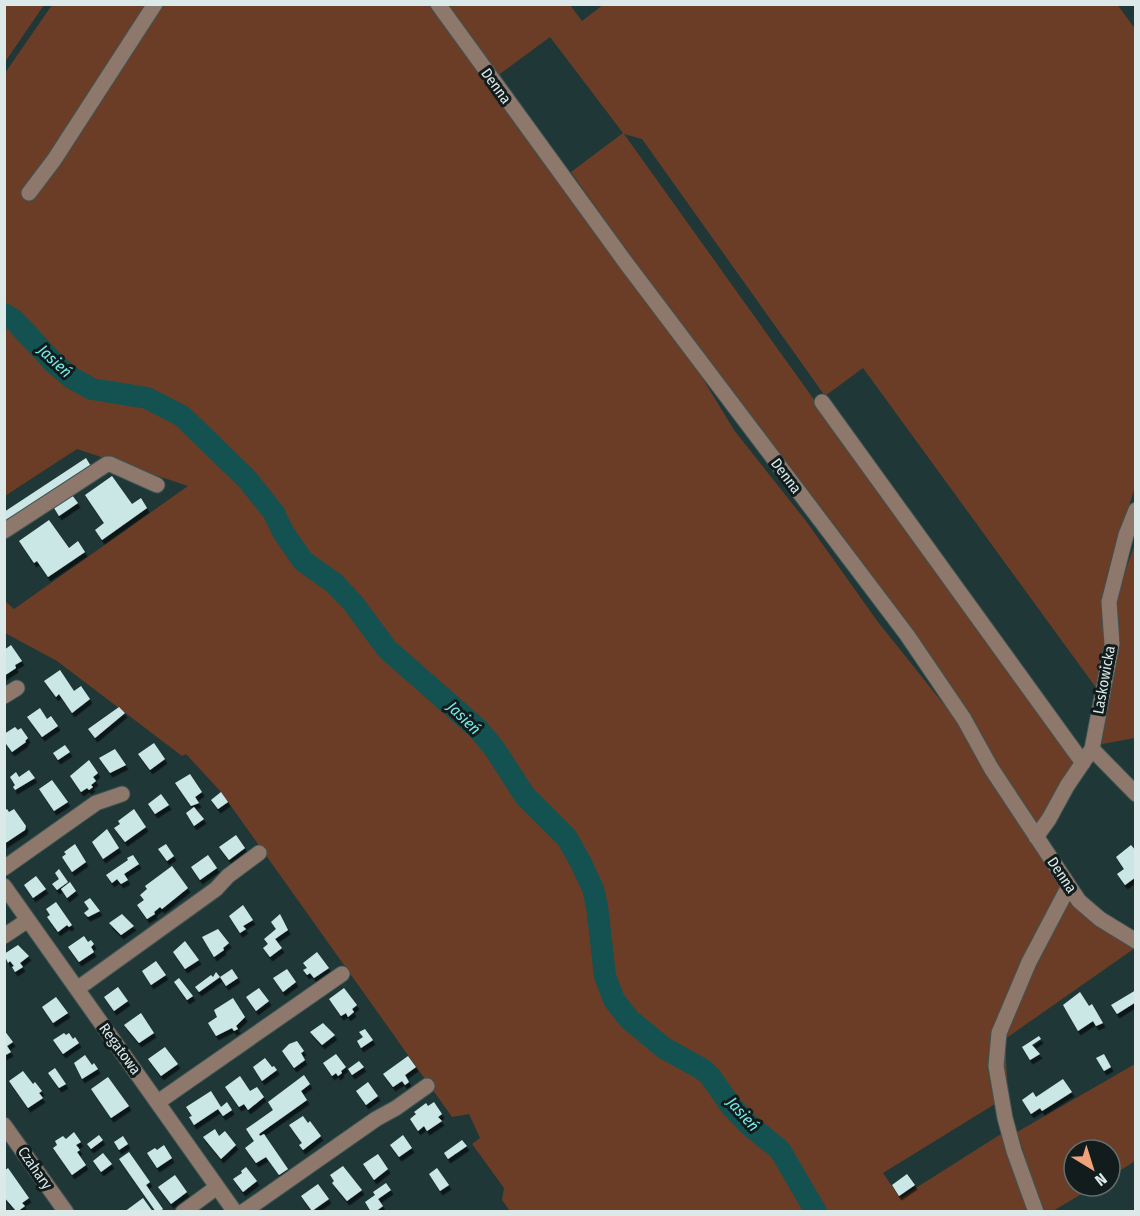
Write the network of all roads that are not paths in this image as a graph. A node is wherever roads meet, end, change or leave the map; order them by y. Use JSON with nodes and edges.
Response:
{"nodes":[{"id":1,"x":155,"y":4,"type":"edge"},
{"id":2,"x":438,"y":4,"type":"edge"},
{"id":3,"x":29,"y":193,"type":"dead end"},
{"id":4,"x":822,"y":402,"type":"dead end"},
{"id":5,"x":157,"y":485,"type":"dead end"},
{"id":6,"x":1136,"y":510,"type":"edge"},
{"id":7,"x":4,"y":531,"type":"edge"},
{"id":8,"x":1092,"y":749,"type":"junction"},
{"id":9,"x":1083,"y":763,"type":"junction"},
{"id":10,"x":122,"y":794,"type":"dead end"},
{"id":11,"x":1136,"y":794,"type":"edge"},
{"id":12,"x":1036,"y":837,"type":"junction"},
{"id":13,"x":259,"y":853,"type":"dead end"},
{"id":14,"x":4,"y":868,"type":"edge"},
{"id":15,"x":4,"y":886,"type":"edge"},
{"id":16,"x":1069,"y":886,"type":"junction"},
{"id":17,"x":28,"y":920,"type":"junction"},
{"id":18,"x":4,"y":936,"type":"edge"},
{"id":19,"x":1136,"y":941,"type":"edge"},
{"id":20,"x":342,"y":974,"type":"dead end"},
{"id":21,"x":77,"y":988,"type":"junction"},
{"id":22,"x":427,"y":1086,"type":"dead end"},
{"id":23,"x":158,"y":1102,"type":"junction"},
{"id":24,"x":4,"y":1125,"type":"edge"},
{"id":25,"x":217,"y":1187,"type":"junction"},
{"id":26,"x":66,"y":1212,"type":"edge"},
{"id":27,"x":183,"y":1212,"type":"edge"},
{"id":28,"x":235,"y":1212,"type":"edge"},
{"id":29,"x":243,"y":1212,"type":"edge"},
{"id":30,"x":1036,"y":1212,"type":"edge"}],
"edges":[{"from":1,"to":3,"type":"street"},
{"from":2,"to":12,"type":"street","name":"Denna"},
{"from":4,"to":9,"type":"street"},
{"from":5,"to":7,"type":"street"},
{"from":6,"to":8,"type":"street","name":"Laskowicka"},
{"from":8,"to":9,"type":"street","name":"Laskowicka"},
{"from":8,"to":11,"type":"street"},
{"from":9,"to":12,"type":"street","name":"Laskowicka"},
{"from":10,"to":14,"type":"street"},
{"from":12,"to":16,"type":"street","name":"Denna"},
{"from":13,"to":21,"type":"street"},
{"from":15,"to":17,"type":"street","name":"Regatowa"},
{"from":16,"to":19,"type":"street","name":"Denna"},
{"from":16,"to":30,"type":"street"},
{"from":17,"to":18,"type":"street"},
{"from":17,"to":21,"type":"street","name":"Regatowa"},
{"from":20,"to":23,"type":"street"},
{"from":21,"to":23,"type":"street","name":"Regatowa"},
{"from":22,"to":29,"type":"street"},
{"from":23,"to":25,"type":"street","name":"Regatowa"},
{"from":24,"to":26,"type":"street","name":"Czahary"},
{"from":25,"to":27,"type":"street"},
{"from":25,"to":28,"type":"street","name":"Regatowa"}]}
